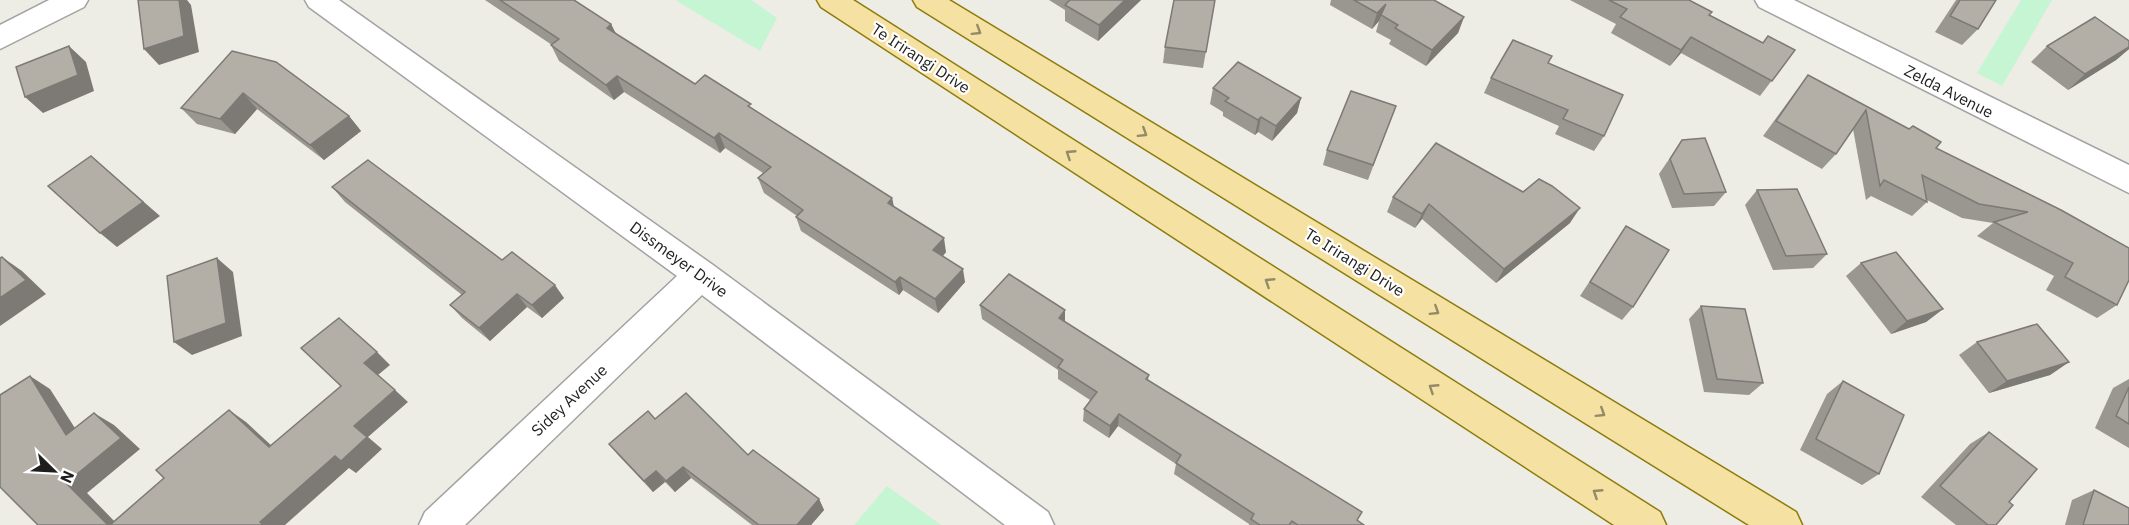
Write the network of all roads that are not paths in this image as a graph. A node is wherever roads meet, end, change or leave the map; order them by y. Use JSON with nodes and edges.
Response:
{"nodes":[{"id":1,"x":74,"y":0,"type":"edge"},
{"id":2,"x":319,"y":0,"type":"edge"},
{"id":3,"x":831,"y":0,"type":"edge"},
{"id":4,"x":927,"y":0,"type":"edge"},
{"id":5,"x":1769,"y":0,"type":"edge"},
{"id":6,"x":0,"y":38,"type":"edge"},
{"id":7,"x":2129,"y":180,"type":"edge"},
{"id":8,"x":701,"y":275,"type":"junction"},
{"id":9,"x":438,"y":525,"type":"edge"},
{"id":10,"x":1035,"y":525,"type":"edge"},
{"id":11,"x":1647,"y":525,"type":"edge"},
{"id":12,"x":1783,"y":525,"type":"edge"}],
"edges":[{"from":1,"to":6,"type":"street"},
{"from":2,"to":8,"type":"street","name":"Dissmeyer Drive"},
{"from":11,"to":3,"type":"main road","name":"Te Irirangi Drive","one_way":true},
{"from":4,"to":12,"type":"main road","name":"Te Irirangi Drive","one_way":true},
{"from":5,"to":7,"type":"street","name":"Zelda Avenue"},
{"from":8,"to":9,"type":"street","name":"Sidey Avenue"},
{"from":8,"to":10,"type":"street","name":"Dissmeyer Drive"}]}
